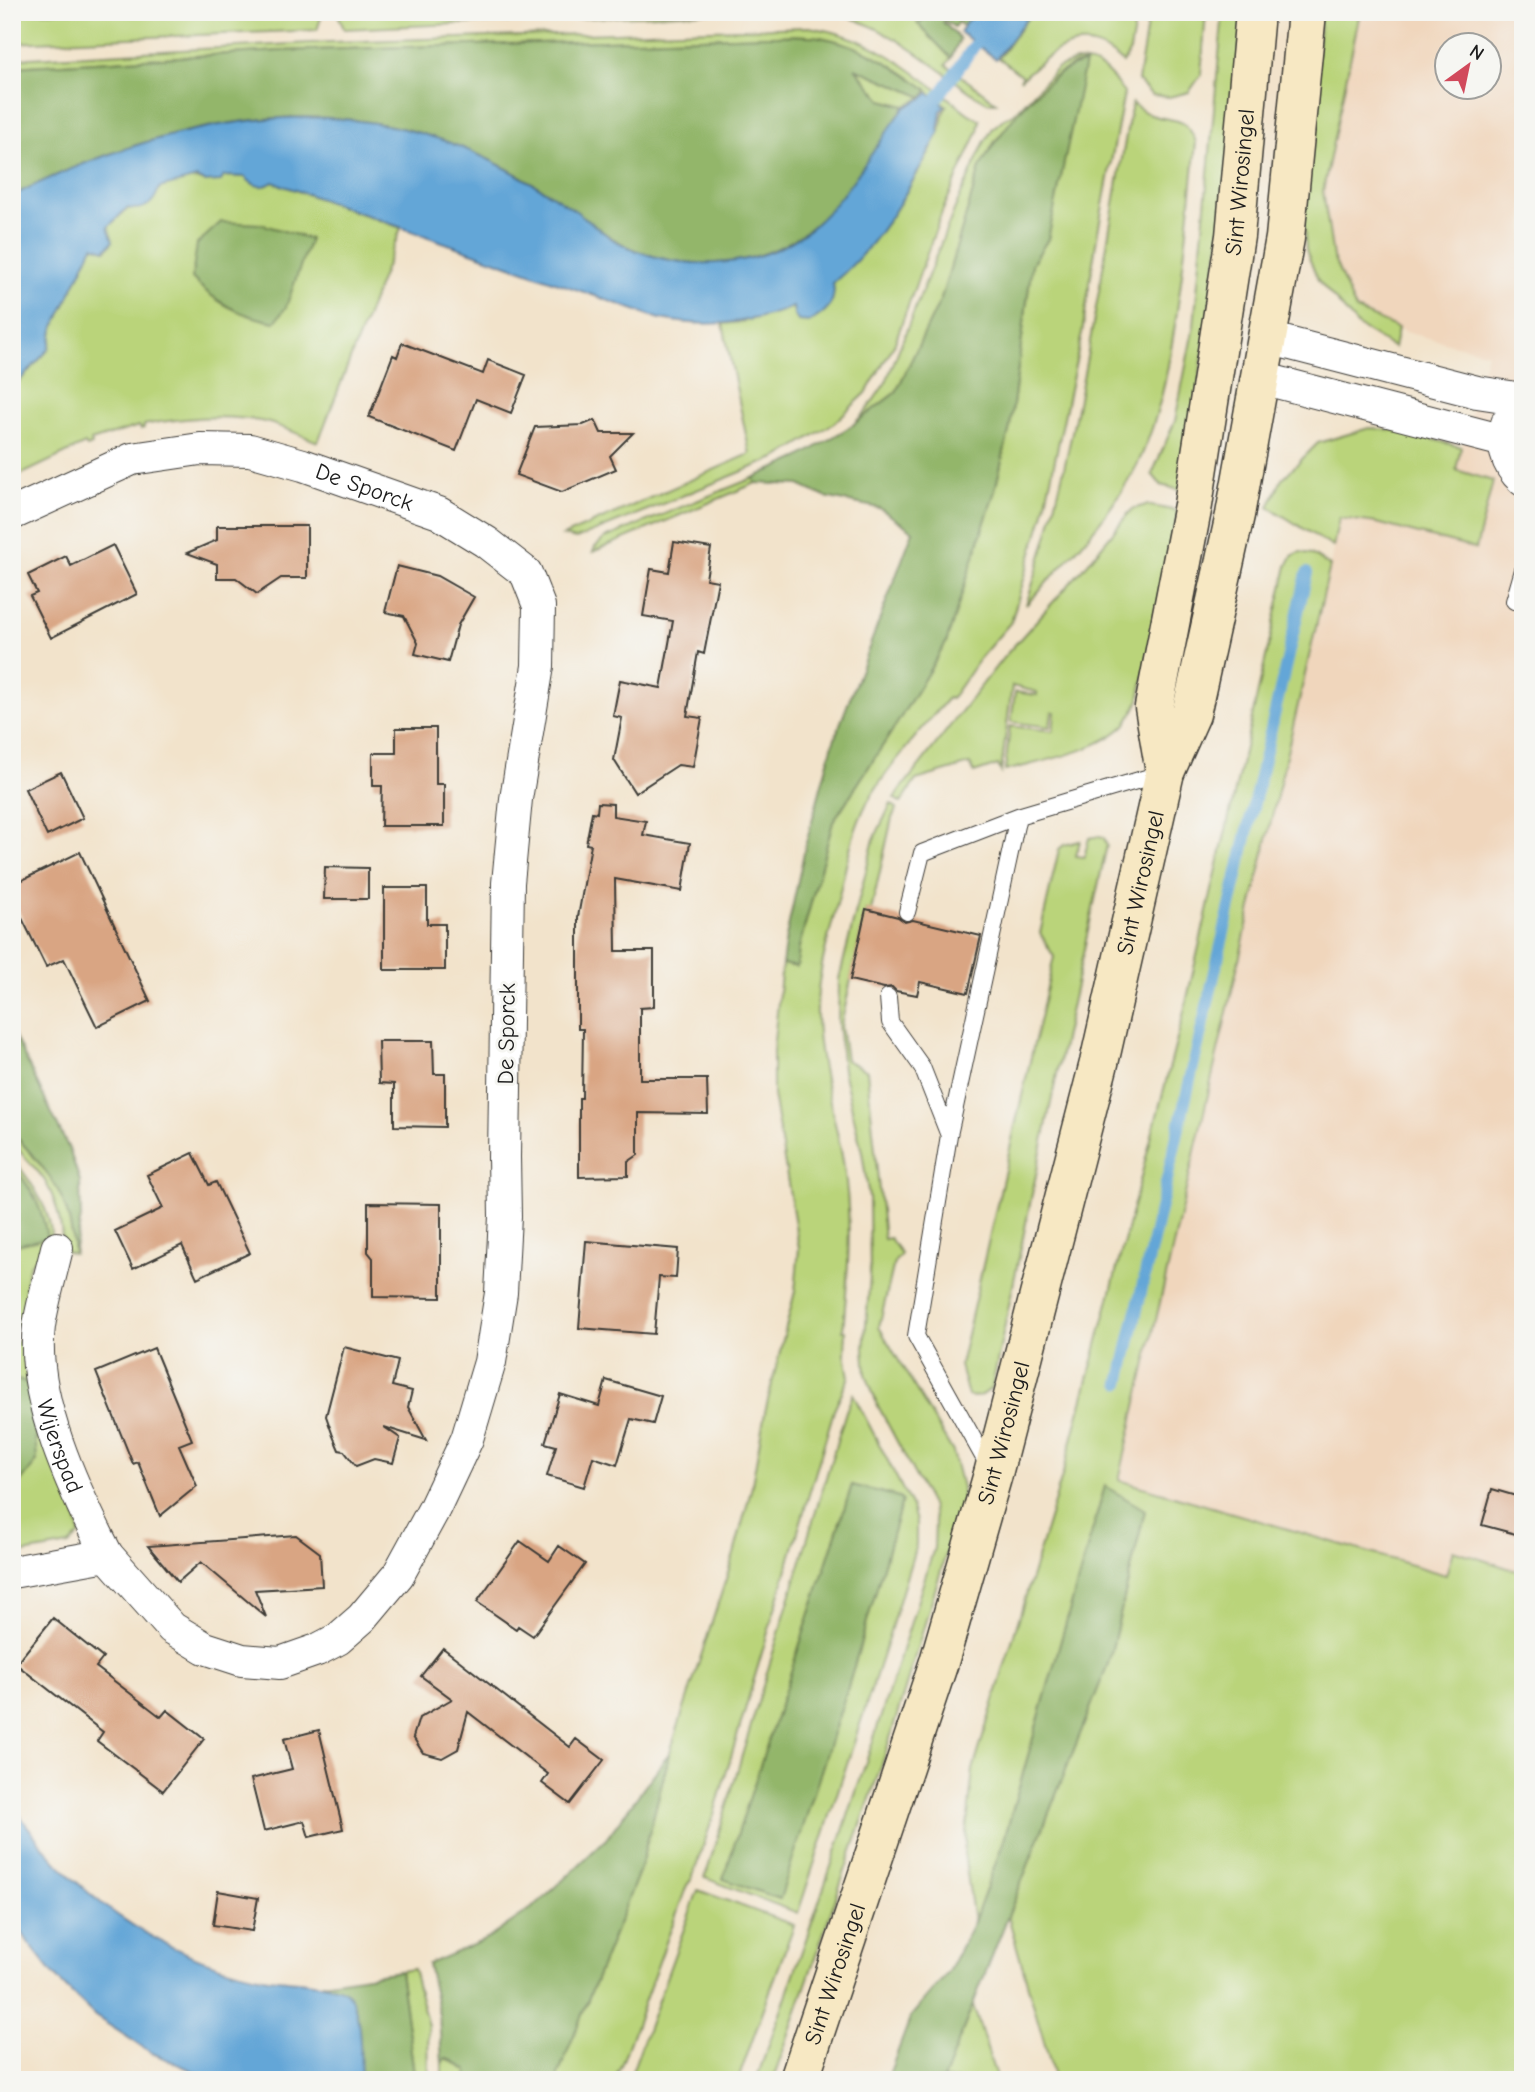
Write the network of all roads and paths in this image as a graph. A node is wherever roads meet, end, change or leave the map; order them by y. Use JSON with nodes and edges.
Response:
{"nodes":[{"id":1,"x":1255,"y":12,"type":"edge"},
{"id":2,"x":1307,"y":12,"type":"edge"},
{"id":3,"x":1268,"y":338,"type":"junction"},
{"id":4,"x":1217,"y":350,"type":"junction"},
{"id":5,"x":1261,"y":377,"type":"junction"},
{"id":6,"x":1523,"y":401,"type":"edge"},
{"id":7,"x":1504,"y":441,"type":"junction"},
{"id":8,"x":1523,"y":480,"type":"edge"},
{"id":9,"x":12,"y":514,"type":"edge"},
{"id":10,"x":1523,"y":570,"type":"edge"},
{"id":11,"x":1514,"y":601,"type":"dead end"},
{"id":12,"x":1166,"y":772,"type":"junction"},
{"id":13,"x":1018,"y":816,"type":"junction"},
{"id":14,"x":907,"y":912,"type":"dead end"},
{"id":15,"x":888,"y":997,"type":"dead end"},
{"id":16,"x":948,"y":1135,"type":"junction"},
{"id":17,"x":57,"y":1248,"type":"dead end"},
{"id":18,"x":993,"y":1474,"type":"junction"},
{"id":19,"x":107,"y":1555,"type":"junction"},
{"id":20,"x":12,"y":1572,"type":"edge"},
{"id":21,"x":799,"y":2080,"type":"edge"}],
"edges":[{"from":1,"to":4,"type":"main road","name":"Sint Wirosingel"},
{"from":2,"to":3,"type":"main road","name":"Sint Wirosingel"},
{"from":3,"to":4,"type":"main road"},
{"from":3,"to":5,"type":"main road","name":"Sint Wirosingel"},
{"from":3,"to":6,"type":"street"},
{"from":4,"to":5,"type":"main road"},
{"from":4,"to":12,"type":"main road","name":"Sint Wirosingel"},
{"from":5,"to":7,"type":"street"},
{"from":5,"to":12,"type":"main road","name":"Sint Wirosingel"},
{"from":6,"to":7,"type":"street"},
{"from":7,"to":8,"type":"street"},
{"from":9,"to":19,"type":"street","name":"De Sporck"},
{"from":10,"to":11,"type":"lane"},
{"from":12,"to":13,"type":"lane"},
{"from":12,"to":18,"type":"main road","name":"Sint Wirosingel"},
{"from":13,"to":14,"type":"lane"},
{"from":13,"to":16,"type":"lane"},
{"from":15,"to":16,"type":"lane"},
{"from":16,"to":18,"type":"lane"},
{"from":17,"to":19,"type":"street","name":"Wijerspad"},
{"from":18,"to":21,"type":"main road","name":"Sint Wirosingel"},
{"from":19,"to":20,"type":"street"}]}
